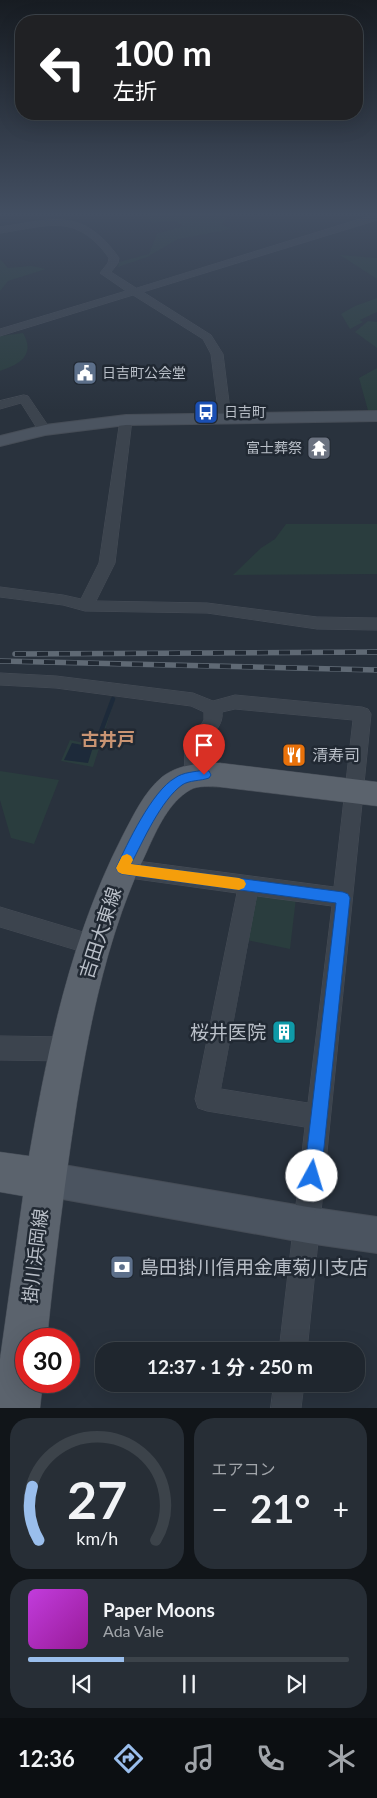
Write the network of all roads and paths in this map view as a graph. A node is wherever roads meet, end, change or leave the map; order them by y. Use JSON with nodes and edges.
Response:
{"nodes":[{"id":1,"x":115,"y":280,"type":"edge"},
{"id":2,"x":176,"y":280,"type":"edge"},
{"id":3,"x":134,"y":293,"type":"junction"},
{"id":4,"x":0,"y":333,"type":"edge"},
{"id":5,"x":0,"y":405,"type":"edge"},
{"id":6,"x":377,"y":416,"type":"edge"},
{"id":7,"x":225,"y":418,"type":"junction"},
{"id":8,"x":126,"y":420,"type":"junction"},
{"id":9,"x":46,"y":430,"type":"junction"},
{"id":10,"x":0,"y":441,"type":"edge"},
{"id":11,"x":0,"y":592,"type":"edge"},
{"id":12,"x":85,"y":606,"type":"junction"},
{"id":13,"x":377,"y":624,"type":"edge"},
{"id":14,"x":0,"y":679,"type":"edge"},
{"id":15,"x":212,"y":708,"type":"junction"},
{"id":16,"x":193,"y":776,"type":"junction"},
{"id":17,"x":366,"y":793,"type":"edge"},
{"id":18,"x":122,"y":868,"type":"junction"},
{"id":19,"x":250,"y":885,"type":"junction"},
{"id":20,"x":343,"y":898,"type":"junction"},
{"id":21,"x":0,"y":917,"type":"edge"},
{"id":22,"x":93,"y":945,"type":"junction"},
{"id":23,"x":0,"y":1048,"type":"edge"},
{"id":24,"x":67,"y":1049,"type":"junction"},
{"id":25,"x":319,"y":1117,"type":"junction"},
{"id":26,"x":0,"y":1172,"type":"edge"},
{"id":27,"x":46,"y":1180,"type":"junction"},
{"id":28,"x":308,"y":1225,"type":"junction"},
{"id":29,"x":377,"y":1235,"type":"edge"},
{"id":30,"x":293,"y":1342,"type":"edge"},
{"id":31,"x":288,"y":1392,"type":"edge"},
{"id":32,"x":18,"y":1408,"type":"edge"},
{"id":33,"x":286,"y":1408,"type":"edge"}],
"edges":[{"from":1,"to":3,"type":"street"},
{"from":2,"to":3,"type":"street"},
{"from":3,"to":4,"type":"street"},
{"from":3,"to":7,"type":"street"},
{"from":5,"to":9,"type":"street"},
{"from":6,"to":7,"type":"street"},
{"from":7,"to":8,"type":"street"},
{"from":8,"to":9,"type":"street"},
{"from":8,"to":12,"type":"street"},
{"from":9,"to":10,"type":"street"},
{"from":11,"to":12,"type":"street"},
{"from":12,"to":13,"type":"street"},
{"from":14,"to":15,"type":"street"},
{"from":15,"to":16,"type":"street"},
{"from":15,"to":17,"type":"street"},
{"from":16,"to":17,"type":"main road","name":"吉田大東線"},
{"from":16,"to":18,"type":"main road","name":"吉田大東線"},
{"from":17,"to":20,"type":"street"},
{"from":18,"to":19,"type":"street"},
{"from":18,"to":22,"type":"main road","name":"吉田大東線"},
{"from":19,"to":20,"type":"street"},
{"from":19,"to":25,"type":"street"},
{"from":20,"to":25,"type":"street"},
{"from":21,"to":22,"type":"street"},
{"from":22,"to":24,"type":"main road","name":"吉田大東線"},
{"from":23,"to":24,"type":"street"},
{"from":24,"to":27,"type":"main road","name":"吉田大東線"},
{"from":25,"to":28,"type":"street"},
{"from":26,"to":27,"type":"main road"},
{"from":27,"to":28,"type":"street"},
{"from":27,"to":32,"type":"main road","name":"掛川浜岡線"},
{"from":28,"to":29,"type":"street"},
{"from":28,"to":30,"type":"street"},
{"from":31,"to":33,"type":"street"}]}
